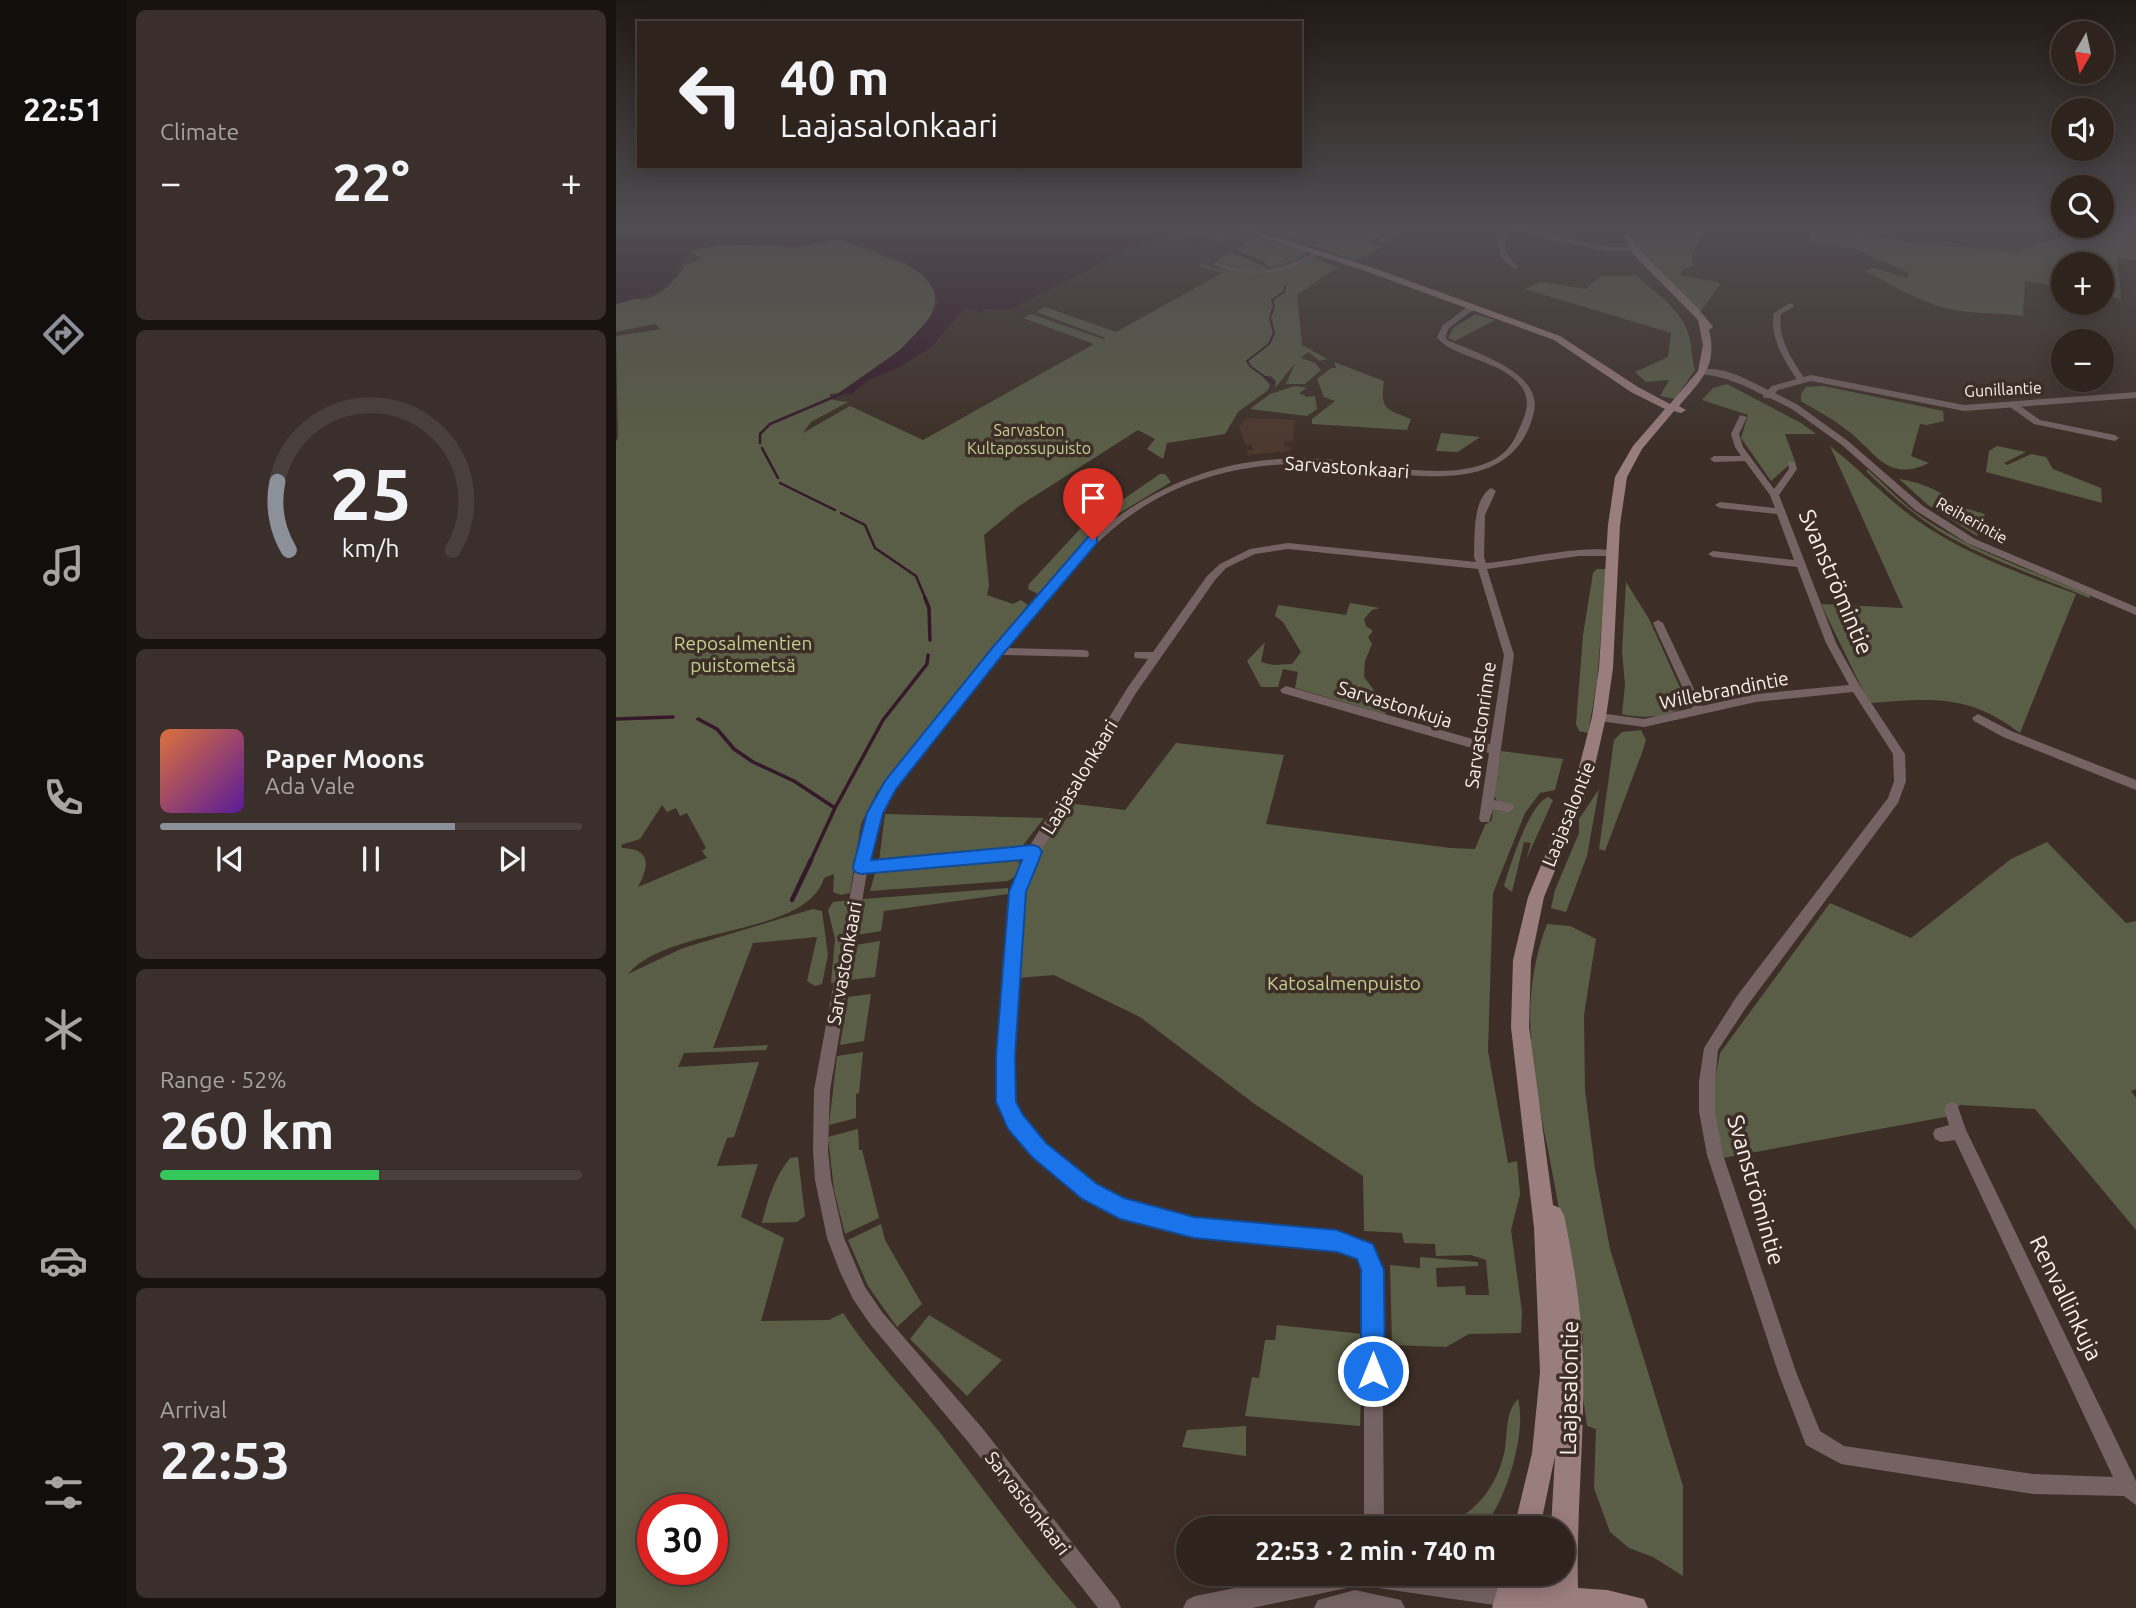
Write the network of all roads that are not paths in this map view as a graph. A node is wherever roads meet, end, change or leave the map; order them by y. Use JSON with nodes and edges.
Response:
{"nodes":[{"id":1,"x":1459,"y":302,"type":"edge"},
{"id":2,"x":1685,"y":302,"type":"edge"},
{"id":3,"x":1790,"y":305,"type":"dead end"},
{"id":4,"x":1473,"y":307,"type":"junction"},
{"id":5,"x":1709,"y":373,"type":"junction"},
{"id":6,"x":1797,"y":382,"type":"junction"},
{"id":7,"x":1767,"y":394,"type":"junction"},
{"id":8,"x":2136,"y":395,"type":"edge"},
{"id":9,"x":1779,"y":397,"type":"junction"},
{"id":10,"x":2013,"y":405,"type":"junction"},
{"id":11,"x":1673,"y":406,"type":"junction"},
{"id":12,"x":1743,"y":417,"type":"dead end"},
{"id":13,"x":1814,"y":422,"type":"junction"},
{"id":14,"x":2115,"y":438,"type":"dead end"},
{"id":15,"x":1747,"y":458,"type":"junction"},
{"id":16,"x":1714,"y":459,"type":"dead end"},
{"id":17,"x":1791,"y":463,"type":"dead end"},
{"id":18,"x":1491,"y":491,"type":"dead end"},
{"id":19,"x":1774,"y":495,"type":"junction"},
{"id":20,"x":1720,"y":505,"type":"dead end"},
{"id":21,"x":1781,"y":512,"type":"junction"},
{"id":22,"x":1612,"y":553,"type":"junction"},
{"id":23,"x":1713,"y":554,"type":"dead end"},
{"id":24,"x":1800,"y":565,"type":"junction"},
{"id":25,"x":1480,"y":566,"type":"junction"},
{"id":26,"x":2136,"y":611,"type":"edge"},
{"id":27,"x":1658,"y":623,"type":"dead end"},
{"id":28,"x":998,"y":651,"type":"junction"},
{"id":29,"x":1084,"y":654,"type":"dead end"},
{"id":30,"x":1139,"y":655,"type":"dead end"},
{"id":31,"x":1156,"y":656,"type":"junction"},
{"id":32,"x":1856,"y":688,"type":"junction"},
{"id":33,"x":1286,"y":690,"type":"dead end"},
{"id":34,"x":1699,"y":712,"type":"junction"},
{"id":35,"x":1600,"y":717,"type":"junction"},
{"id":36,"x":1978,"y":718,"type":"dead end"},
{"id":37,"x":1495,"y":750,"type":"junction"},
{"id":38,"x":2136,"y":785,"type":"edge"},
{"id":39,"x":1488,"y":804,"type":"junction"},
{"id":40,"x":1508,"y":807,"type":"dead end"},
{"id":41,"x":1485,"y":819,"type":"dead end"},
{"id":42,"x":1033,"y":852,"type":"junction"},
{"id":43,"x":861,"y":867,"type":"junction"},
{"id":44,"x":1952,"y":1109,"type":"dead end"},
{"id":45,"x":1534,"y":1130,"type":"junction"},
{"id":46,"x":1959,"y":1132,"type":"junction"},
{"id":47,"x":1941,"y":1134,"type":"dead end"},
{"id":48,"x":2132,"y":1491,"type":"edge"},
{"id":49,"x":1374,"y":1516,"type":"edge"},
{"id":50,"x":1530,"y":1516,"type":"edge"},
{"id":51,"x":1301,"y":1586,"type":"edge"},
{"id":52,"x":1370,"y":1586,"type":"edge"},
{"id":53,"x":1460,"y":1586,"type":"edge"},
{"id":54,"x":1509,"y":1592,"type":"edge"},
{"id":55,"x":1369,"y":1602,"type":"junction"},
{"id":56,"x":1565,"y":1604,"type":"edge"},
{"id":57,"x":1111,"y":1608,"type":"edge"},
{"id":58,"x":1195,"y":1608,"type":"edge"},
{"id":59,"x":1326,"y":1608,"type":"edge"},
{"id":60,"x":1393,"y":1608,"type":"edge"},
{"id":61,"x":1635,"y":1608,"type":"edge"}],
"edges":[{"from":1,"to":4,"type":"main road"},
{"from":2,"to":5,"type":"main road"},
{"from":3,"to":6,"type":"street"},
{"from":4,"to":11,"type":"main road"},
{"from":4,"to":28,"type":"street","name":"Sarvastonkaari"},
{"from":5,"to":7,"type":"street","name":"Reiherintie"},
{"from":5,"to":11,"type":"main road","name":"Laajasalontie"},
{"from":6,"to":7,"type":"street","name":"Gunillantie"},
{"from":6,"to":9,"type":"street"},
{"from":6,"to":10,"type":"street","name":"Gunillantie"},
{"from":7,"to":9,"type":"street"},
{"from":7,"to":13,"type":"street","name":"Reiherintie"},
{"from":8,"to":10,"type":"street","name":"Gunillantie"},
{"from":9,"to":13,"type":"street","name":"Reiherintie"},
{"from":10,"to":14,"type":"street"},
{"from":11,"to":22,"type":"main road","name":"Laajasalontie"},
{"from":12,"to":15,"type":"street","name":"Svanströmintie"},
{"from":13,"to":26,"type":"street","name":"Reiherintie"},
{"from":15,"to":16,"type":"street"},
{"from":15,"to":19,"type":"street","name":"Svanströmintie"},
{"from":17,"to":19,"type":"street"},
{"from":18,"to":25,"type":"street","name":"Sarvastonrinne"},
{"from":19,"to":21,"type":"street","name":"Svanströmintie"},
{"from":20,"to":21,"type":"street"},
{"from":21,"to":24,"type":"street","name":"Svanströmintie"},
{"from":22,"to":25,"type":"street","name":"Laajasalonkaari"},
{"from":22,"to":35,"type":"main road","name":"Laajasalontie"},
{"from":23,"to":24,"type":"street"},
{"from":24,"to":32,"type":"street","name":"Svanströmintie"},
{"from":25,"to":31,"type":"street","name":"Laajasalonkaari"},
{"from":25,"to":37,"type":"street","name":"Sarvastonrinne"},
{"from":27,"to":34,"type":"street"},
{"from":28,"to":29,"type":"street"},
{"from":28,"to":43,"type":"street","name":"Sarvastonkaari"},
{"from":30,"to":31,"type":"street"},
{"from":31,"to":42,"type":"street","name":"Laajasalonkaari"},
{"from":32,"to":34,"type":"street","name":"Willebrandintie"},
{"from":32,"to":48,"type":"street","name":"Svanströmintie"},
{"from":33,"to":37,"type":"street","name":"Sarvastonkuja"},
{"from":34,"to":35,"type":"street","name":"Willebrandintie"},
{"from":35,"to":45,"type":"main road","name":"Laajasalontie"},
{"from":36,"to":38,"type":"street"},
{"from":37,"to":39,"type":"street","name":"Sarvastonrinne"},
{"from":39,"to":40,"type":"street","name":"Sarvastonrinne"},
{"from":39,"to":41,"type":"street","name":"Sarvastonrinne"},
{"from":42,"to":43,"type":"street"},
{"from":42,"to":49,"type":"street","name":"Laajasalonkaari"},
{"from":43,"to":57,"type":"street","name":"Sarvastonkaari"},
{"from":44,"to":46,"type":"street","name":"Renvallinkuja"},
{"from":45,"to":50,"type":"main road","name":"Laajasalontie"},
{"from":45,"to":56,"type":"main road","name":"Laajasalontie"},
{"from":46,"to":47,"type":"street"},
{"from":46,"to":48,"type":"street","name":"Renvallinkuja"},
{"from":51,"to":58,"type":"street"},
{"from":52,"to":55,"type":"street"},
{"from":53,"to":54,"type":"street"},
{"from":54,"to":56,"type":"main road"},
{"from":55,"to":59,"type":"street"},
{"from":55,"to":60,"type":"street"},
{"from":56,"to":61,"type":"main road"}]}
